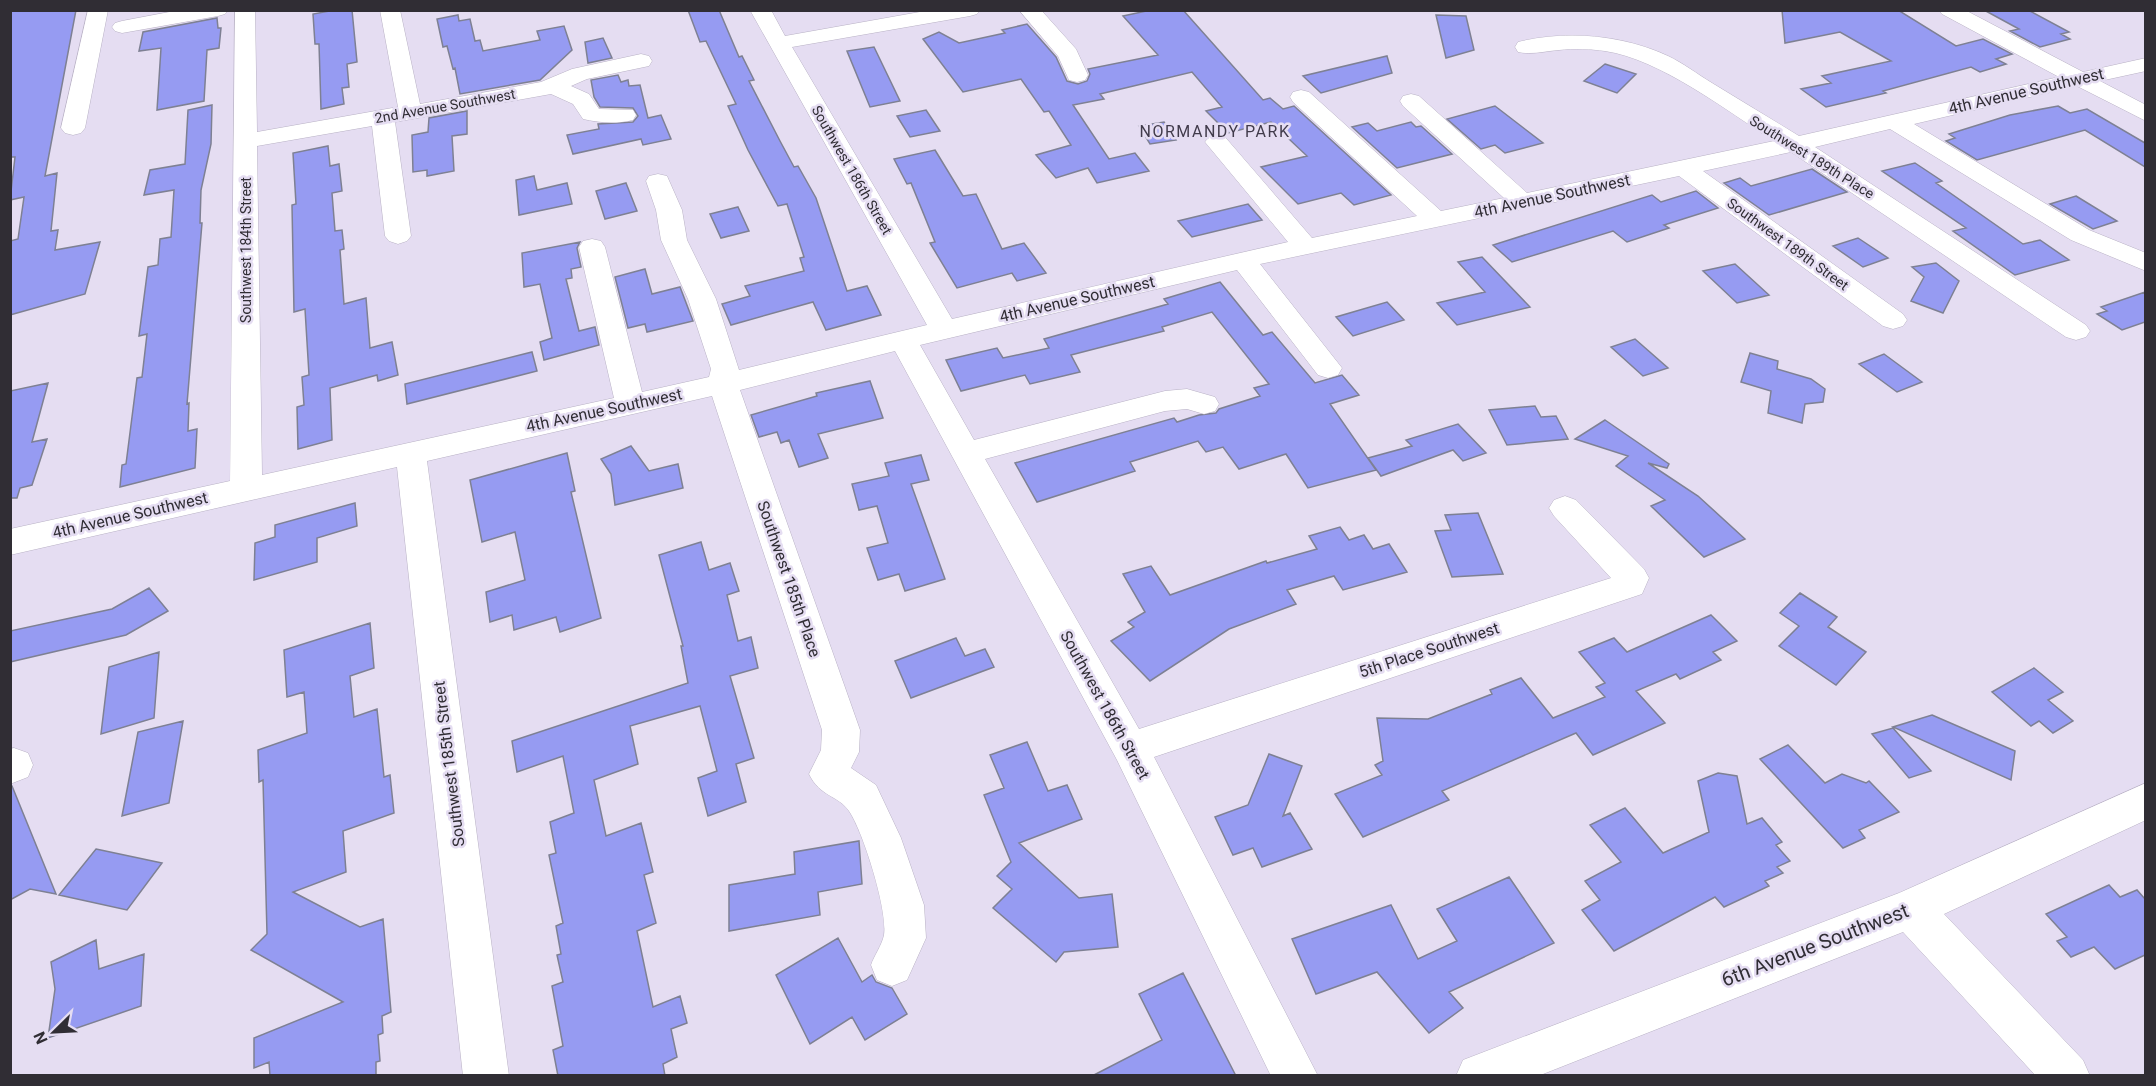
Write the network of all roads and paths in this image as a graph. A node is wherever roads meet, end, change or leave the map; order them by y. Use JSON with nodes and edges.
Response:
{"nodes":[{"id":1,"x":98,"y":10,"type":"edge"},
{"id":2,"x":218,"y":10,"type":"edge"},
{"id":3,"x":245,"y":10,"type":"edge"},
{"id":4,"x":390,"y":10,"type":"edge"},
{"id":5,"x":760,"y":10,"type":"edge"},
{"id":6,"x":970,"y":10,"type":"edge"},
{"id":7,"x":1029,"y":10,"type":"edge"},
{"id":8,"x":1949,"y":10,"type":"edge"},
{"id":9,"x":122,"y":27,"type":"dead end"},
{"id":10,"x":779,"y":44,"type":"junction"},
{"id":11,"x":1526,"y":47,"type":"dead end"},
{"id":12,"x":641,"y":61,"type":"dead end"},
{"id":13,"x":2145,"y":64,"type":"edge"},
{"id":14,"x":1077,"y":75,"type":"dead end"},
{"id":15,"x":2079,"y":79,"type":"junction"},
{"id":16,"x":552,"y":86,"type":"junction"},
{"id":17,"x":1301,"y":97,"type":"dead end"},
{"id":18,"x":1411,"y":100,"type":"dead end"},
{"id":19,"x":410,"y":112,"type":"junction"},
{"id":20,"x":2145,"y":114,"type":"edge"},
{"id":21,"x":626,"y":115,"type":"dead end"},
{"id":22,"x":383,"y":117,"type":"junction"},
{"id":23,"x":1893,"y":122,"type":"junction"},
{"id":24,"x":74,"y":128,"type":"dead end"},
{"id":25,"x":246,"y":141,"type":"junction"},
{"id":26,"x":1217,"y":142,"type":"dead end"},
{"id":27,"x":1795,"y":144,"type":"junction"},
{"id":28,"x":1684,"y":168,"type":"junction"},
{"id":29,"x":658,"y":181,"type":"dead end"},
{"id":30,"x":1523,"y":202,"type":"junction"},
{"id":31,"x":1436,"y":220,"type":"junction"},
{"id":32,"x":398,"y":236,"type":"dead end"},
{"id":33,"x":592,"y":247,"type":"dead end"},
{"id":34,"x":1306,"y":247,"type":"junction"},
{"id":35,"x":1243,"y":260,"type":"junction"},
{"id":36,"x":2145,"y":263,"type":"edge"},
{"id":37,"x":1893,"y":320,"type":"dead end"},
{"id":38,"x":944,"y":330,"type":"junction"},
{"id":39,"x":2076,"y":331,"type":"dead end"},
{"id":40,"x":904,"y":341,"type":"junction"},
{"id":41,"x":1328,"y":368,"type":"dead end"},
{"id":42,"x":723,"y":384,"type":"junction"},
{"id":43,"x":1204,"y":404,"type":"dead end"},
{"id":44,"x":630,"y":405,"type":"junction"},
{"id":45,"x":411,"y":453,"type":"junction"},
{"id":46,"x":966,"y":453,"type":"junction"},
{"id":47,"x":246,"y":489,"type":"junction"},
{"id":48,"x":1564,"y":508,"type":"dead end"},
{"id":49,"x":10,"y":542,"type":"edge"},
{"id":50,"x":1130,"y":748,"type":"junction"},
{"id":51,"x":2145,"y":801,"type":"edge"},
{"id":52,"x":1910,"y":909,"type":"junction"},
{"id":53,"x":892,"y":965,"type":"dead end"},
{"id":54,"x":486,"y":1076,"type":"edge"},
{"id":55,"x":1295,"y":1076,"type":"edge"},
{"id":56,"x":1479,"y":1076,"type":"edge"},
{"id":57,"x":2067,"y":1076,"type":"edge"}],
"edges":[{"from":1,"to":24,"type":"street"},
{"from":2,"to":9,"type":"street"},
{"from":3,"to":25,"type":"street","name":"Southwest 184th Street"},
{"from":4,"to":19,"type":"street"},
{"from":5,"to":10,"type":"street","name":"Southwest 186th Street"},
{"from":6,"to":10,"type":"street"},
{"from":7,"to":14,"type":"street"},
{"from":8,"to":15,"type":"street"},
{"from":10,"to":38,"type":"street","name":"Southwest 186th Street"},
{"from":11,"to":27,"type":"street","name":"Southwest 189th Place"},
{"from":12,"to":16,"type":"street","name":"2nd Avenue Southwest"},
{"from":13,"to":15,"type":"street","name":"4th Avenue Southwest"},
{"from":15,"to":20,"type":"street"},
{"from":15,"to":23,"type":"street","name":"4th Avenue Southwest"},
{"from":16,"to":19,"type":"street","name":"2nd Avenue Southwest"},
{"from":16,"to":21,"type":"street"},
{"from":17,"to":31,"type":"street"},
{"from":18,"to":30,"type":"street"},
{"from":19,"to":22,"type":"street","name":"2nd Avenue Southwest"},
{"from":22,"to":25,"type":"street","name":"2nd Avenue Southwest"},
{"from":22,"to":32,"type":"street"},
{"from":23,"to":27,"type":"street","name":"4th Avenue Southwest"},
{"from":23,"to":36,"type":"street"},
{"from":25,"to":47,"type":"street","name":"Southwest 184th Street"},
{"from":26,"to":34,"type":"street"},
{"from":27,"to":28,"type":"street","name":"4th Avenue Southwest"},
{"from":27,"to":39,"type":"street","name":"Southwest 189th Place"},
{"from":28,"to":30,"type":"street","name":"4th Avenue Southwest"},
{"from":28,"to":37,"type":"street","name":"Southwest 189th Street"},
{"from":29,"to":42,"type":"street","name":"Southwest 185th Place"},
{"from":30,"to":31,"type":"street","name":"4th Avenue Southwest"},
{"from":31,"to":34,"type":"street","name":"4th Avenue Southwest"},
{"from":33,"to":44,"type":"street"},
{"from":34,"to":35,"type":"street","name":"4th Avenue Southwest"},
{"from":35,"to":38,"type":"street","name":"4th Avenue Southwest"},
{"from":35,"to":41,"type":"street"},
{"from":38,"to":40,"type":"street","name":"4th Avenue Southwest"},
{"from":40,"to":42,"type":"street","name":"4th Avenue Southwest"},
{"from":40,"to":46,"type":"street","name":"Southwest 186th Street"},
{"from":42,"to":44,"type":"street","name":"4th Avenue Southwest"},
{"from":42,"to":53,"type":"street","name":"Southwest 185th Place"},
{"from":43,"to":46,"type":"street"},
{"from":44,"to":45,"type":"street","name":"4th Avenue Southwest"},
{"from":45,"to":47,"type":"street","name":"4th Avenue Southwest"},
{"from":45,"to":54,"type":"street","name":"Southwest 185th Street"},
{"from":46,"to":50,"type":"street","name":"Southwest 186th Street"},
{"from":47,"to":49,"type":"street","name":"4th Avenue Southwest"},
{"from":48,"to":50,"type":"street","name":"5th Place Southwest"},
{"from":50,"to":55,"type":"street","name":"Southwest 186th Street"},
{"from":51,"to":52,"type":"street","name":"6th Avenue Southwest"},
{"from":52,"to":56,"type":"street","name":"6th Avenue Southwest"},
{"from":52,"to":57,"type":"street"}]}
